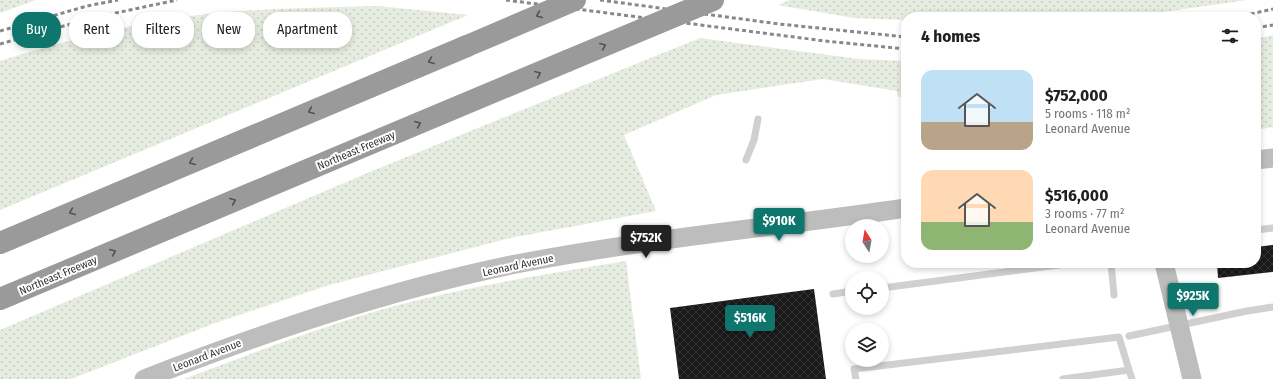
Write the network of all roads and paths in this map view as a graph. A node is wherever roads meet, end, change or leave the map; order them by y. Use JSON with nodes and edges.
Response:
{"nodes":[{"id":1,"x":575,"y":0,"type":"edge"},
{"id":2,"x":713,"y":0,"type":"edge"},
{"id":3,"x":758,"y":118,"type":"dead end"},
{"id":4,"x":1273,"y":158,"type":"edge"},
{"id":5,"x":1261,"y":159,"type":"edge"},
{"id":6,"x":746,"y":160,"type":"dead end"},
{"id":7,"x":901,"y":209,"type":"edge"},
{"id":8,"x":1273,"y":228,"type":"edge"},
{"id":9,"x":1261,"y":229,"type":"edge"},
{"id":10,"x":0,"y":243,"type":"edge"},
{"id":11,"x":1036,"y":268,"type":"edge"},
{"id":12,"x":1111,"y":268,"type":"edge"},
{"id":13,"x":1165,"y":268,"type":"edge"},
{"id":14,"x":889,"y":287,"type":"edge"},
{"id":15,"x":845,"y":292,"type":"edge"},
{"id":16,"x":833,"y":294,"type":"dead end"},
{"id":17,"x":1114,"y":295,"type":"dead end"},
{"id":18,"x":0,"y":299,"type":"edge"},
{"id":19,"x":1273,"y":307,"type":"edge"},
{"id":20,"x":1179,"y":325,"type":"junction"},
{"id":21,"x":1129,"y":336,"type":"dead end"},
{"id":22,"x":1129,"y":370,"type":"junction"},
{"id":23,"x":144,"y":379,"type":"edge"},
{"id":24,"x":856,"y":379,"type":"edge"},
{"id":25,"x":1063,"y":379,"type":"edge"},
{"id":26,"x":1132,"y":379,"type":"edge"},
{"id":27,"x":1192,"y":379,"type":"edge"}],
"edges":[{"from":1,"to":10,"type":"highway","one_way":true,"bridge":true},
{"from":18,"to":2,"type":"highway","name":"Northeast Freeway","one_way":true,"bridge":true},
{"from":3,"to":6,"type":"lane"},
{"from":4,"to":5,"type":"street"},
{"from":7,"to":23,"type":"street","name":"Leonard Avenue"},
{"from":8,"to":9,"type":"lane"},
{"from":11,"to":14,"type":"lane"},
{"from":12,"to":17,"type":"lane"},
{"from":13,"to":20,"type":"street"},
{"from":15,"to":16,"type":"lane"},
{"from":19,"to":20,"type":"lane"},
{"from":20,"to":21,"type":"lane"},
{"from":20,"to":27,"type":"street"},
{"from":22,"to":24,"type":"lane"},
{"from":22,"to":25,"type":"lane"},
{"from":22,"to":26,"type":"lane"}]}
